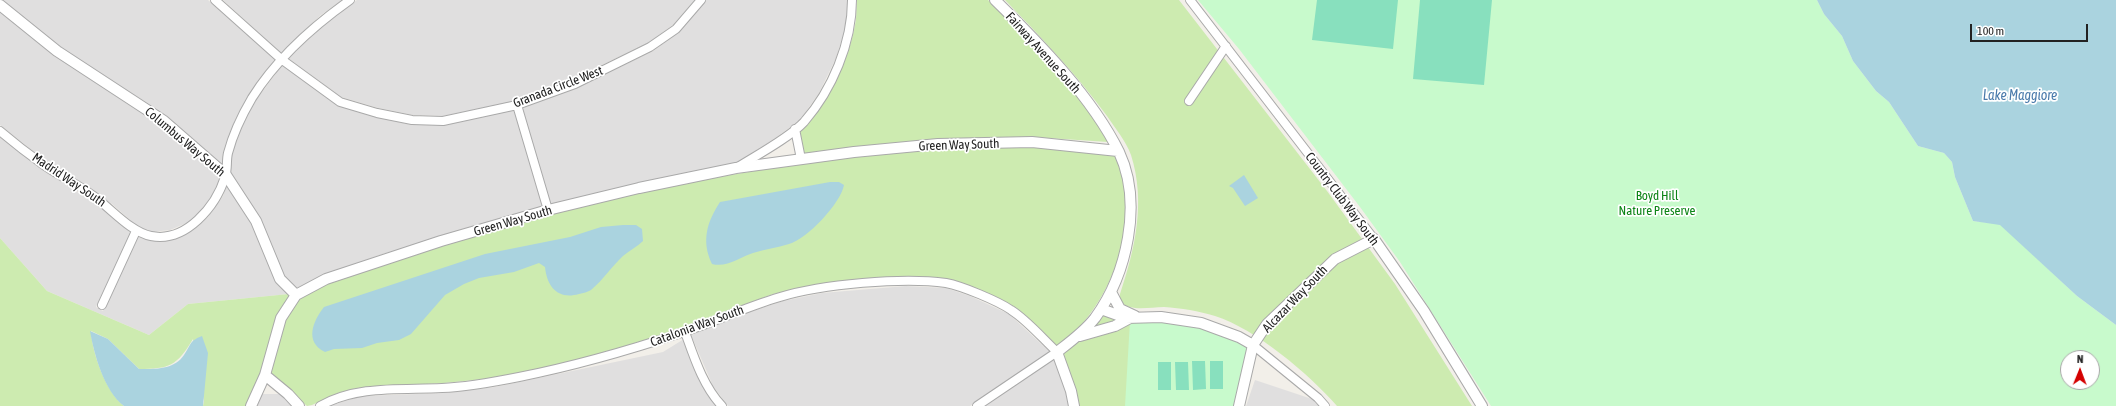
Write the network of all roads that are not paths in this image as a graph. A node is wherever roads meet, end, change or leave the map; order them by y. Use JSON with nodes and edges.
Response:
{"nodes":[{"id":1,"x":215,"y":0,"type":"edge"},
{"id":2,"x":350,"y":0,"type":"edge"},
{"id":3,"x":701,"y":0,"type":"edge"},
{"id":4,"x":852,"y":0,"type":"edge"},
{"id":5,"x":994,"y":0,"type":"edge"},
{"id":6,"x":1190,"y":0,"type":"edge"},
{"id":7,"x":0,"y":5,"type":"edge"},
{"id":8,"x":1226,"y":46,"type":"junction"},
{"id":9,"x":281,"y":59,"type":"junction"},
{"id":10,"x":1189,"y":101,"type":"dead end"},
{"id":11,"x":517,"y":105,"type":"junction"},
{"id":12,"x":795,"y":129,"type":"junction"},
{"id":13,"x":0,"y":131,"type":"edge"},
{"id":14,"x":1118,"y":151,"type":"junction"},
{"id":15,"x":800,"y":159,"type":"junction"},
{"id":16,"x":736,"y":168,"type":"junction"},
{"id":17,"x":226,"y":175,"type":"junction"},
{"id":18,"x":548,"y":210,"type":"junction"},
{"id":19,"x":136,"y":231,"type":"junction"},
{"id":20,"x":1374,"y":239,"type":"junction"},
{"id":21,"x":1111,"y":292,"type":"junction"},
{"id":22,"x":296,"y":295,"type":"junction"},
{"id":23,"x":102,"y":305,"type":"dead end"},
{"id":24,"x":1101,"y":309,"type":"junction"},
{"id":25,"x":1134,"y":318,"type":"junction"},
{"id":26,"x":685,"y":332,"type":"junction"},
{"id":27,"x":1076,"y":337,"type":"junction"},
{"id":28,"x":1253,"y":345,"type":"junction"},
{"id":29,"x":1057,"y":352,"type":"junction"},
{"id":30,"x":265,"y":375,"type":"junction"},
{"id":31,"x":251,"y":406,"type":"edge"},
{"id":32,"x":299,"y":406,"type":"edge"},
{"id":33,"x":320,"y":406,"type":"edge"},
{"id":34,"x":722,"y":406,"type":"edge"},
{"id":35,"x":977,"y":406,"type":"edge"},
{"id":36,"x":1074,"y":406,"type":"edge"},
{"id":37,"x":1239,"y":406,"type":"edge"},
{"id":38,"x":1325,"y":406,"type":"edge"},
{"id":39,"x":1482,"y":406,"type":"edge"}],
"edges":[{"from":1,"to":9,"type":"street","name":"Granada Circle West"},
{"from":2,"to":9,"type":"street","name":"Madrid Way South"},
{"from":3,"to":11,"type":"street","name":"Granada Circle West"},
{"from":4,"to":12,"type":"street","name":"Green Way South"},
{"from":5,"to":14,"type":"street","name":"Fairway Avenue South"},
{"from":6,"to":8,"type":"street","name":"Country Club Way South"},
{"from":7,"to":17,"type":"street","name":"Columbus Way South"},
{"from":8,"to":10,"type":"street"},
{"from":8,"to":20,"type":"street","name":"Country Club Way South"},
{"from":9,"to":11,"type":"street","name":"Granada Circle West"},
{"from":9,"to":17,"type":"street","name":"Madrid Way South"},
{"from":11,"to":18,"type":"street"},
{"from":12,"to":15,"type":"street"},
{"from":12,"to":16,"type":"street","name":"Green Way South"},
{"from":13,"to":19,"type":"street","name":"Madrid Way South"},
{"from":14,"to":15,"type":"street","name":"Green Way South"},
{"from":14,"to":21,"type":"street","name":"Fairway Avenue South"},
{"from":15,"to":16,"type":"street","name":"Green Way South"},
{"from":16,"to":18,"type":"street","name":"Green Way South"},
{"from":17,"to":19,"type":"street","name":"Madrid Way South"},
{"from":17,"to":22,"type":"street","name":"Columbus Way South"},
{"from":18,"to":22,"type":"street","name":"Green Way South"},
{"from":19,"to":23,"type":"street"},
{"from":20,"to":28,"type":"street","name":"Alcazar Way South"},
{"from":20,"to":39,"type":"street","name":"Country Club Way South"},
{"from":21,"to":24,"type":"street","name":"Fairway Avenue South"},
{"from":21,"to":25,"type":"street"},
{"from":22,"to":30,"type":"street"},
{"from":24,"to":25,"type":"street"},
{"from":24,"to":27,"type":"street","name":"Fairway Avenue South"},
{"from":25,"to":27,"type":"street"},
{"from":25,"to":28,"type":"street"},
{"from":26,"to":29,"type":"street","name":"Catalonia Way South"},
{"from":26,"to":33,"type":"street","name":"Catalonia Way South"},
{"from":26,"to":34,"type":"street"},
{"from":27,"to":29,"type":"street","name":"Fairway Avenue South"},
{"from":28,"to":37,"type":"street","name":"Alcazar Way South"},
{"from":28,"to":38,"type":"street"},
{"from":29,"to":35,"type":"street"},
{"from":29,"to":36,"type":"street"},
{"from":30,"to":31,"type":"street"},
{"from":30,"to":32,"type":"street"}]}
